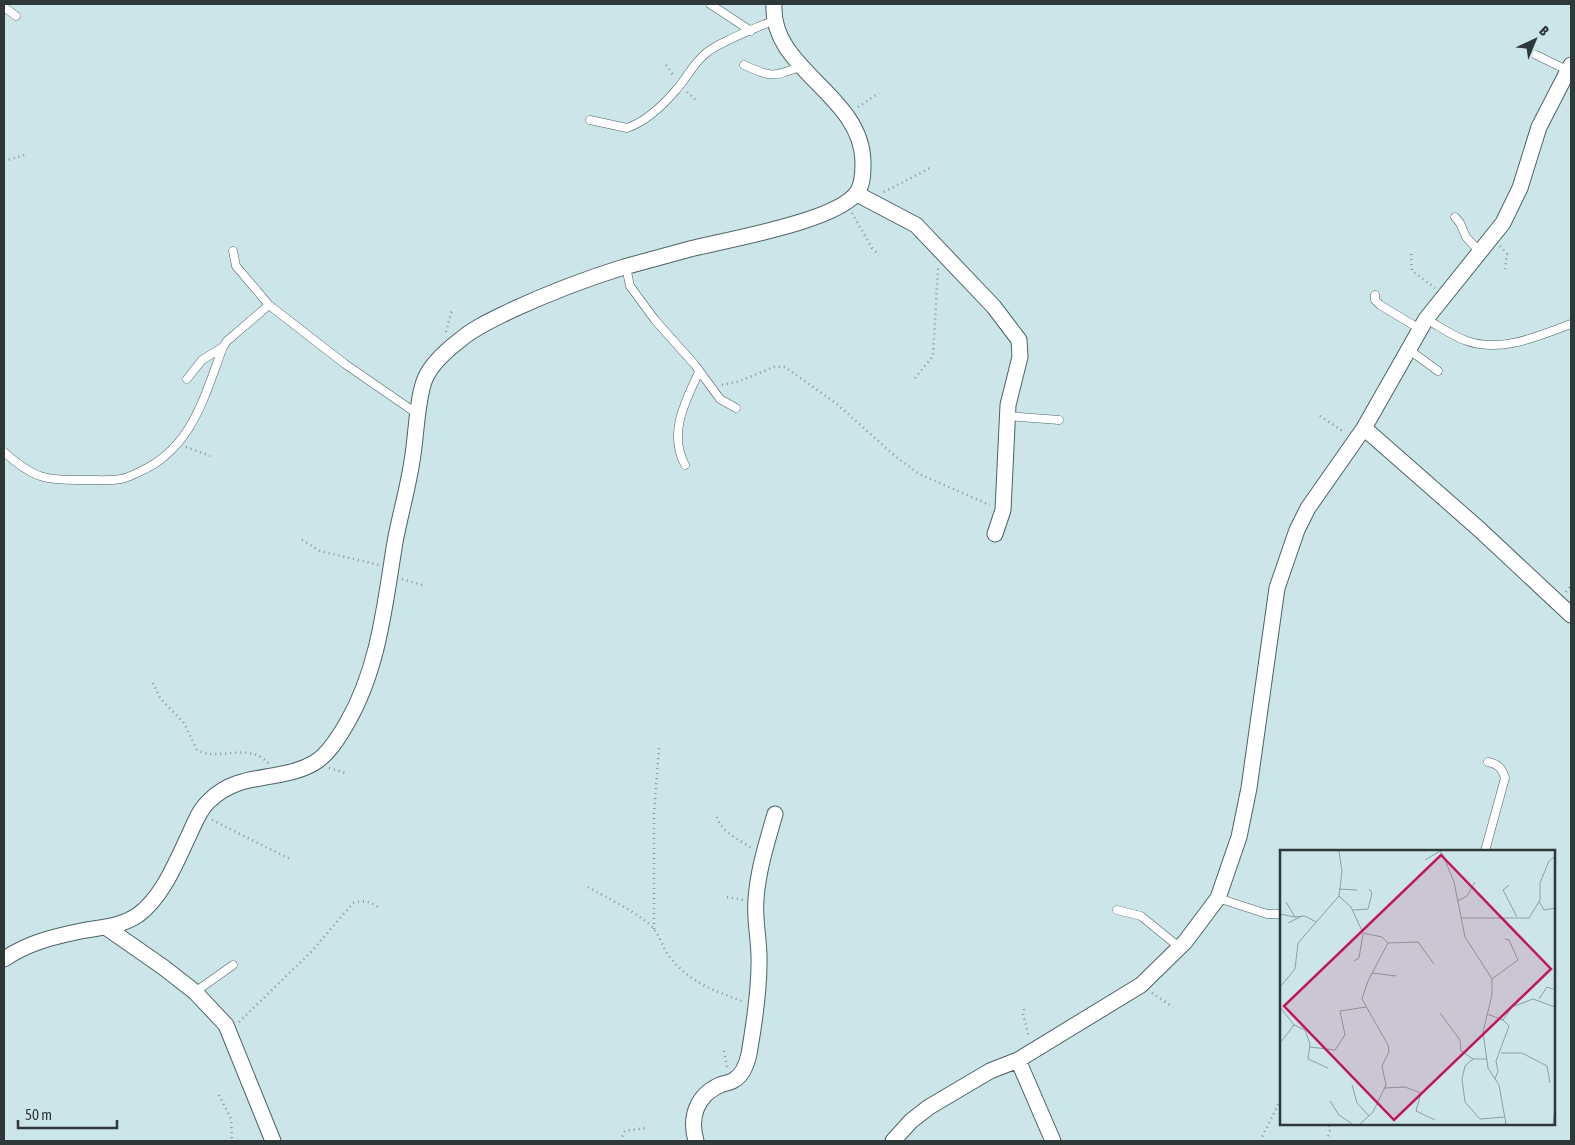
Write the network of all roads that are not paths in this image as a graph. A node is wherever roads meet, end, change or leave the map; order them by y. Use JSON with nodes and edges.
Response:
{"nodes":[{"id":1,"x":710,"y":4,"type":"edge"},
{"id":2,"x":774,"y":4,"type":"edge"},
{"id":3,"x":4,"y":7,"type":"edge"},
{"id":4,"x":16,"y":16,"type":"dead end"},
{"id":5,"x":774,"y":20,"type":"junction"},
{"id":6,"x":751,"y":31,"type":"junction"},
{"id":7,"x":1536,"y":55,"type":"dead end"},
{"id":8,"x":744,"y":65,"type":"dead end"},
{"id":9,"x":803,"y":66,"type":"junction"},
{"id":10,"x":1570,"y":68,"type":"edge"},
{"id":11,"x":590,"y":120,"type":"dead end"},
{"id":12,"x":858,"y":199,"type":"junction"},
{"id":13,"x":1455,"y":218,"type":"dead end"},
{"id":14,"x":233,"y":251,"type":"dead end"},
{"id":15,"x":1480,"y":252,"type":"junction"},
{"id":16,"x":626,"y":267,"type":"junction"},
{"id":17,"x":1375,"y":295,"type":"dead end"},
{"id":18,"x":269,"y":305,"type":"junction"},
{"id":19,"x":1423,"y":324,"type":"junction"},
{"id":20,"x":1571,"y":324,"type":"edge"},
{"id":21,"x":223,"y":347,"type":"junction"},
{"id":22,"x":1408,"y":350,"type":"junction"},
{"id":23,"x":1438,"y":371,"type":"dead end"},
{"id":24,"x":699,"y":372,"type":"junction"},
{"id":25,"x":187,"y":379,"type":"dead end"},
{"id":26,"x":736,"y":408,"type":"dead end"},
{"id":27,"x":419,"y":416,"type":"junction"},
{"id":28,"x":1007,"y":416,"type":"junction"},
{"id":29,"x":1059,"y":420,"type":"dead end"},
{"id":30,"x":1360,"y":434,"type":"junction"},
{"id":31,"x":4,"y":452,"type":"edge"},
{"id":32,"x":685,"y":465,"type":"dead end"},
{"id":33,"x":995,"y":534,"type":"dead end"},
{"id":34,"x":1571,"y":615,"type":"edge"},
{"id":35,"x":1488,"y":762,"type":"dead end"},
{"id":36,"x":775,"y":814,"type":"dead end"},
{"id":37,"x":1485,"y":850,"type":"edge"},
{"id":38,"x":1218,"y":898,"type":"junction"},
{"id":39,"x":1117,"y":910,"type":"dead end"},
{"id":40,"x":1280,"y":914,"type":"edge"},
{"id":41,"x":107,"y":928,"type":"junction"},
{"id":42,"x":1179,"y":947,"type":"junction"},
{"id":43,"x":4,"y":959,"type":"edge"},
{"id":44,"x":233,"y":965,"type":"dead end"},
{"id":45,"x":195,"y":992,"type":"junction"},
{"id":46,"x":1018,"y":1060,"type":"junction"},
{"id":47,"x":273,"y":1141,"type":"edge"},
{"id":48,"x":696,"y":1141,"type":"edge"},
{"id":49,"x":894,"y":1141,"type":"edge"},
{"id":50,"x":1053,"y":1141,"type":"edge"}],
"edges":[{"from":1,"to":6,"type":"lane"},
{"from":2,"to":5,"type":"street"},
{"from":3,"to":4,"type":"lane"},
{"from":5,"to":6,"type":"lane"},
{"from":5,"to":9,"type":"street"},
{"from":6,"to":11,"type":"lane"},
{"from":7,"to":10,"type":"lane"},
{"from":8,"to":9,"type":"lane"},
{"from":9,"to":12,"type":"street"},
{"from":10,"to":15,"type":"street"},
{"from":12,"to":16,"type":"street"},
{"from":12,"to":28,"type":"street"},
{"from":13,"to":15,"type":"lane"},
{"from":14,"to":18,"type":"lane"},
{"from":15,"to":19,"type":"street"},
{"from":16,"to":24,"type":"lane"},
{"from":16,"to":27,"type":"street"},
{"from":17,"to":19,"type":"lane"},
{"from":18,"to":21,"type":"lane"},
{"from":18,"to":27,"type":"lane"},
{"from":19,"to":20,"type":"lane"},
{"from":19,"to":22,"type":"street"},
{"from":21,"to":25,"type":"lane"},
{"from":21,"to":31,"type":"lane"},
{"from":22,"to":23,"type":"lane"},
{"from":22,"to":30,"type":"street"},
{"from":24,"to":26,"type":"lane"},
{"from":24,"to":32,"type":"lane"},
{"from":27,"to":41,"type":"street"},
{"from":28,"to":29,"type":"lane"},
{"from":28,"to":33,"type":"street"},
{"from":30,"to":34,"type":"street"},
{"from":30,"to":38,"type":"street"},
{"from":35,"to":37,"type":"lane"},
{"from":36,"to":48,"type":"street"},
{"from":38,"to":40,"type":"lane"},
{"from":38,"to":42,"type":"street"},
{"from":39,"to":42,"type":"lane"},
{"from":41,"to":43,"type":"street"},
{"from":41,"to":45,"type":"street"},
{"from":42,"to":46,"type":"street"},
{"from":44,"to":45,"type":"lane"},
{"from":45,"to":47,"type":"street"},
{"from":46,"to":49,"type":"street"},
{"from":46,"to":50,"type":"street"}]}
